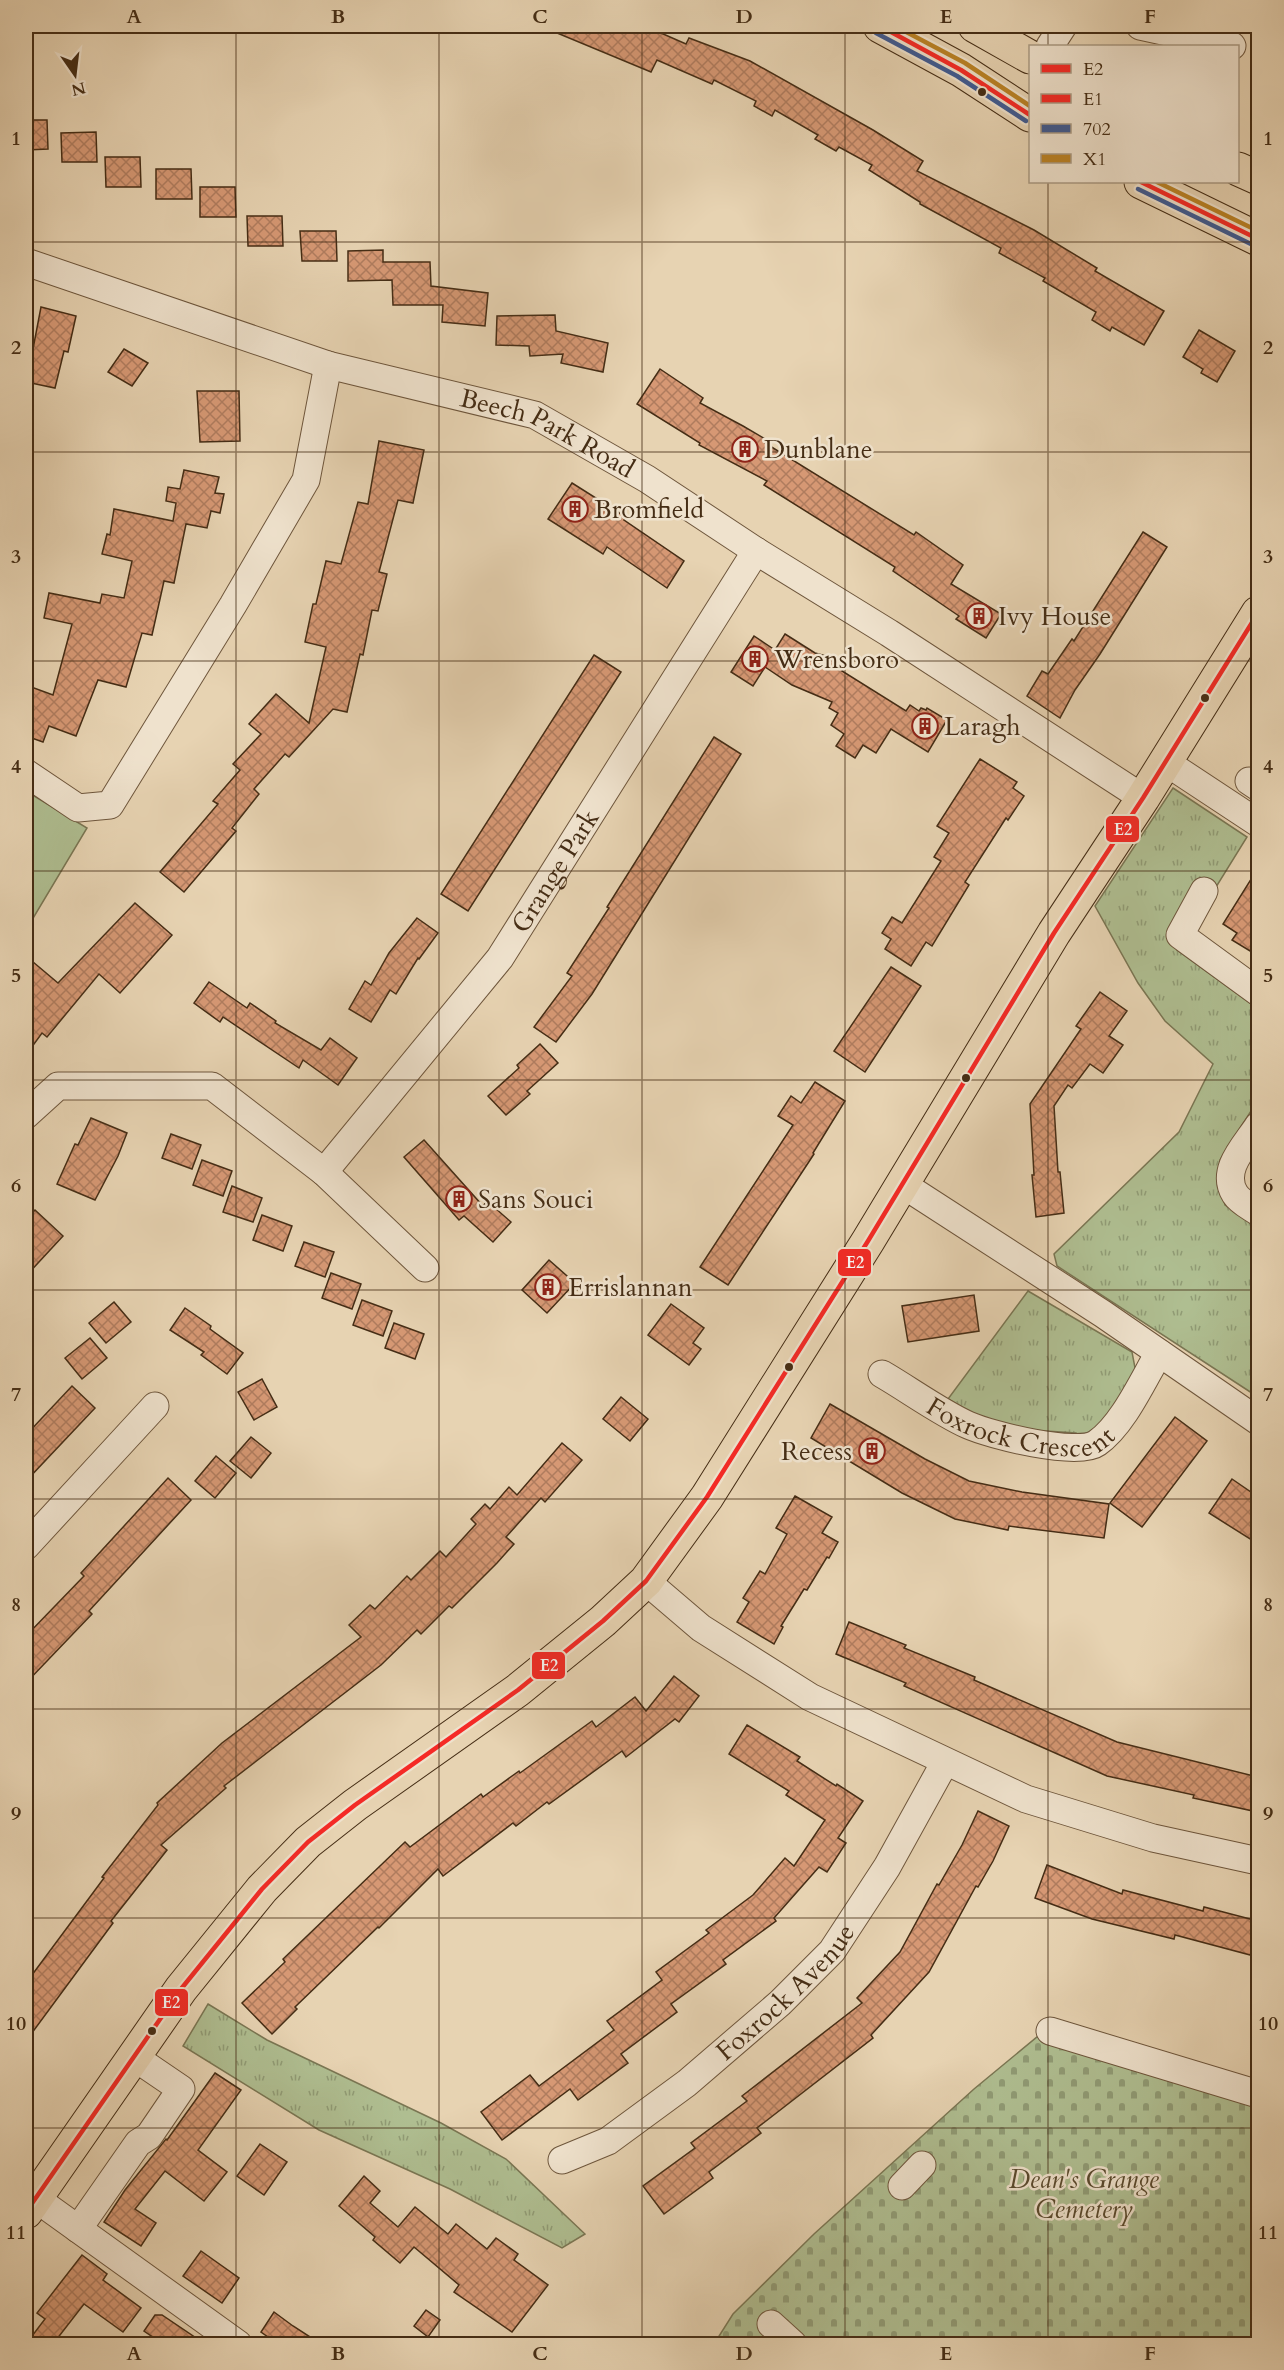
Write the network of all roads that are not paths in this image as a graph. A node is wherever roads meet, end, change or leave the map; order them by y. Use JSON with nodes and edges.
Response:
{"nodes":[{"id":1,"x":880,"y":26,"type":"edge"},
{"id":2,"x":975,"y":26,"type":"edge"},
{"id":3,"x":1063,"y":26,"type":"edge"},
{"id":4,"x":1140,"y":26,"type":"edge"},
{"id":5,"x":1051,"y":45,"type":"edge"},
{"id":6,"x":1227,"y":45,"type":"edge"},
{"id":7,"x":1029,"y":56,"type":"edge"},
{"id":8,"x":1029,"y":114,"type":"edge"},
{"id":9,"x":1239,"y":169,"type":"edge"},
{"id":10,"x":1258,"y":178,"type":"edge"},
{"id":11,"x":1143,"y":183,"type":"edge"},
{"id":12,"x":1258,"y":239,"type":"edge"},
{"id":13,"x":26,"y":261,"type":"edge"},
{"id":14,"x":328,"y":365,"type":"junction"},
{"id":15,"x":756,"y":551,"type":"junction"},
{"id":16,"x":1257,"y":620,"type":"edge"},
{"id":17,"x":1164,"y":761,"type":"junction"},
{"id":18,"x":26,"y":773,"type":"edge"},
{"id":19,"x":1143,"y":798,"type":"junction"},
{"id":20,"x":1258,"y":823,"type":"edge"},
{"id":21,"x":1204,"y":891,"type":"dead end"},
{"id":22,"x":1258,"y":992,"type":"edge"},
{"id":23,"x":26,"y":1115,"type":"edge"},
{"id":24,"x":1258,"y":1126,"type":"edge"},
{"id":25,"x":324,"y":1172,"type":"junction"},
{"id":26,"x":902,"y":1184,"type":"junction"},
{"id":27,"x":1258,"y":1212,"type":"edge"},
{"id":28,"x":425,"y":1268,"type":"dead end"},
{"id":29,"x":1159,"y":1353,"type":"junction"},
{"id":30,"x":882,"y":1374,"type":"dead end"},
{"id":31,"x":155,"y":1406,"type":"dead end"},
{"id":32,"x":1258,"y":1421,"type":"edge"},
{"id":33,"x":26,"y":1546,"type":"edge"},
{"id":34,"x":646,"y":1581,"type":"junction"},
{"id":35,"x":945,"y":1762,"type":"junction"},
{"id":36,"x":1258,"y":1861,"type":"edge"},
{"id":37,"x":1050,"y":2031,"type":"dead end"},
{"id":38,"x":134,"y":2056,"type":"junction"},
{"id":39,"x":1258,"y":2094,"type":"edge"},
{"id":40,"x":562,"y":2160,"type":"dead end"},
{"id":41,"x":922,"y":2165,"type":"dead end"},
{"id":42,"x":902,"y":2186,"type":"dead end"},
{"id":43,"x":30,"y":2205,"type":"edge"},
{"id":44,"x":78,"y":2229,"type":"junction"},
{"id":45,"x":771,"y":2324,"type":"dead end"},
{"id":46,"x":238,"y":2344,"type":"edge"},
{"id":47,"x":793,"y":2344,"type":"edge"}],
"edges":[{"from":1,"to":8,"type":"main road"},
{"from":2,"to":7,"type":"main road"},
{"from":3,"to":5,"type":"street"},
{"from":4,"to":6,"type":"street"},
{"from":9,"to":10,"type":"main road"},
{"from":11,"to":12,"type":"main road"},
{"from":13,"to":14,"type":"street","name":"Beech Park Road"},
{"from":14,"to":15,"type":"street","name":"Beech Park Road"},
{"from":14,"to":18,"type":"street"},
{"from":15,"to":19,"type":"street","name":"Beech Park Road"},
{"from":15,"to":25,"type":"street","name":"Grange Park"},
{"from":16,"to":17,"type":"main road"},
{"from":17,"to":19,"type":"main road"},
{"from":17,"to":20,"type":"street"},
{"from":19,"to":26,"type":"main road"},
{"from":21,"to":22,"type":"street"},
{"from":23,"to":25,"type":"street"},
{"from":24,"to":27,"type":"street"},
{"from":25,"to":28,"type":"street"},
{"from":26,"to":29,"type":"street"},
{"from":26,"to":34,"type":"main road"},
{"from":29,"to":30,"type":"street","name":"Foxrock Crescent"},
{"from":29,"to":32,"type":"street"},
{"from":31,"to":33,"type":"street"},
{"from":34,"to":35,"type":"street"},
{"from":34,"to":38,"type":"main road"},
{"from":35,"to":36,"type":"street"},
{"from":35,"to":40,"type":"street","name":"Foxrock Avenue"},
{"from":37,"to":39,"type":"street"},
{"from":38,"to":43,"type":"main road"},
{"from":38,"to":44,"type":"street"},
{"from":41,"to":42,"type":"street"},
{"from":43,"to":44,"type":"street"},
{"from":44,"to":46,"type":"street"},
{"from":45,"to":47,"type":"street"}]}
